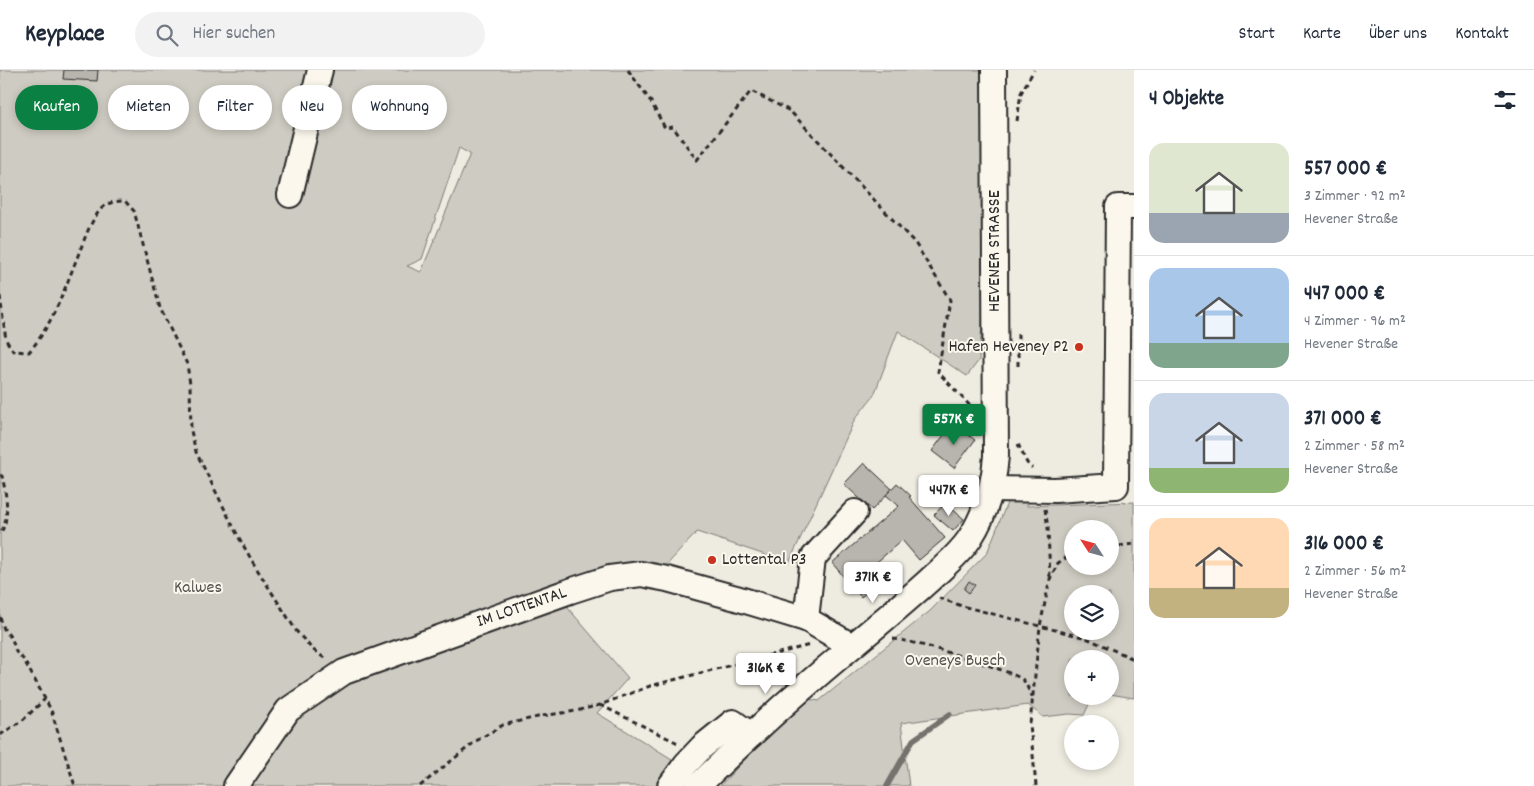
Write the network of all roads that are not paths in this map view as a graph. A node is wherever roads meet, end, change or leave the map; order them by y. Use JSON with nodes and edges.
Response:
{"nodes":[{"id":1,"x":320,"y":70,"type":"edge"},
{"id":2,"x":994,"y":70,"type":"edge"},
{"id":3,"x":290,"y":195,"type":"dead end"},
{"id":4,"x":1134,"y":207,"type":"edge"},
{"id":5,"x":991,"y":488,"type":"junction"},
{"id":6,"x":855,"y":512,"type":"dead end"},
{"id":7,"x":806,"y":619,"type":"junction"},
{"id":8,"x":853,"y":639,"type":"junction"},
{"id":9,"x":751,"y":734,"type":"junction"},
{"id":10,"x":236,"y":786,"type":"edge"},
{"id":11,"x":670,"y":786,"type":"edge"},
{"id":12,"x":698,"y":786,"type":"edge"}],
"edges":[{"from":1,"to":3,"type":"street"},
{"from":2,"to":5,"type":"street","name":"HEVENER STRASSE"},
{"from":4,"to":5,"type":"street"},
{"from":5,"to":8,"type":"street","name":"HEVENER STRASSE"},
{"from":6,"to":7,"type":"street"},
{"from":7,"to":8,"type":"street","name":"IM LOTTENTAL"},
{"from":7,"to":10,"type":"street","name":"IM LOTTENTAL"},
{"from":8,"to":9,"type":"street","name":"HEVENER STRASSE"},
{"from":9,"to":11,"type":"street"},
{"from":9,"to":12,"type":"street","name":"HEVENER STRASSE"}]}
